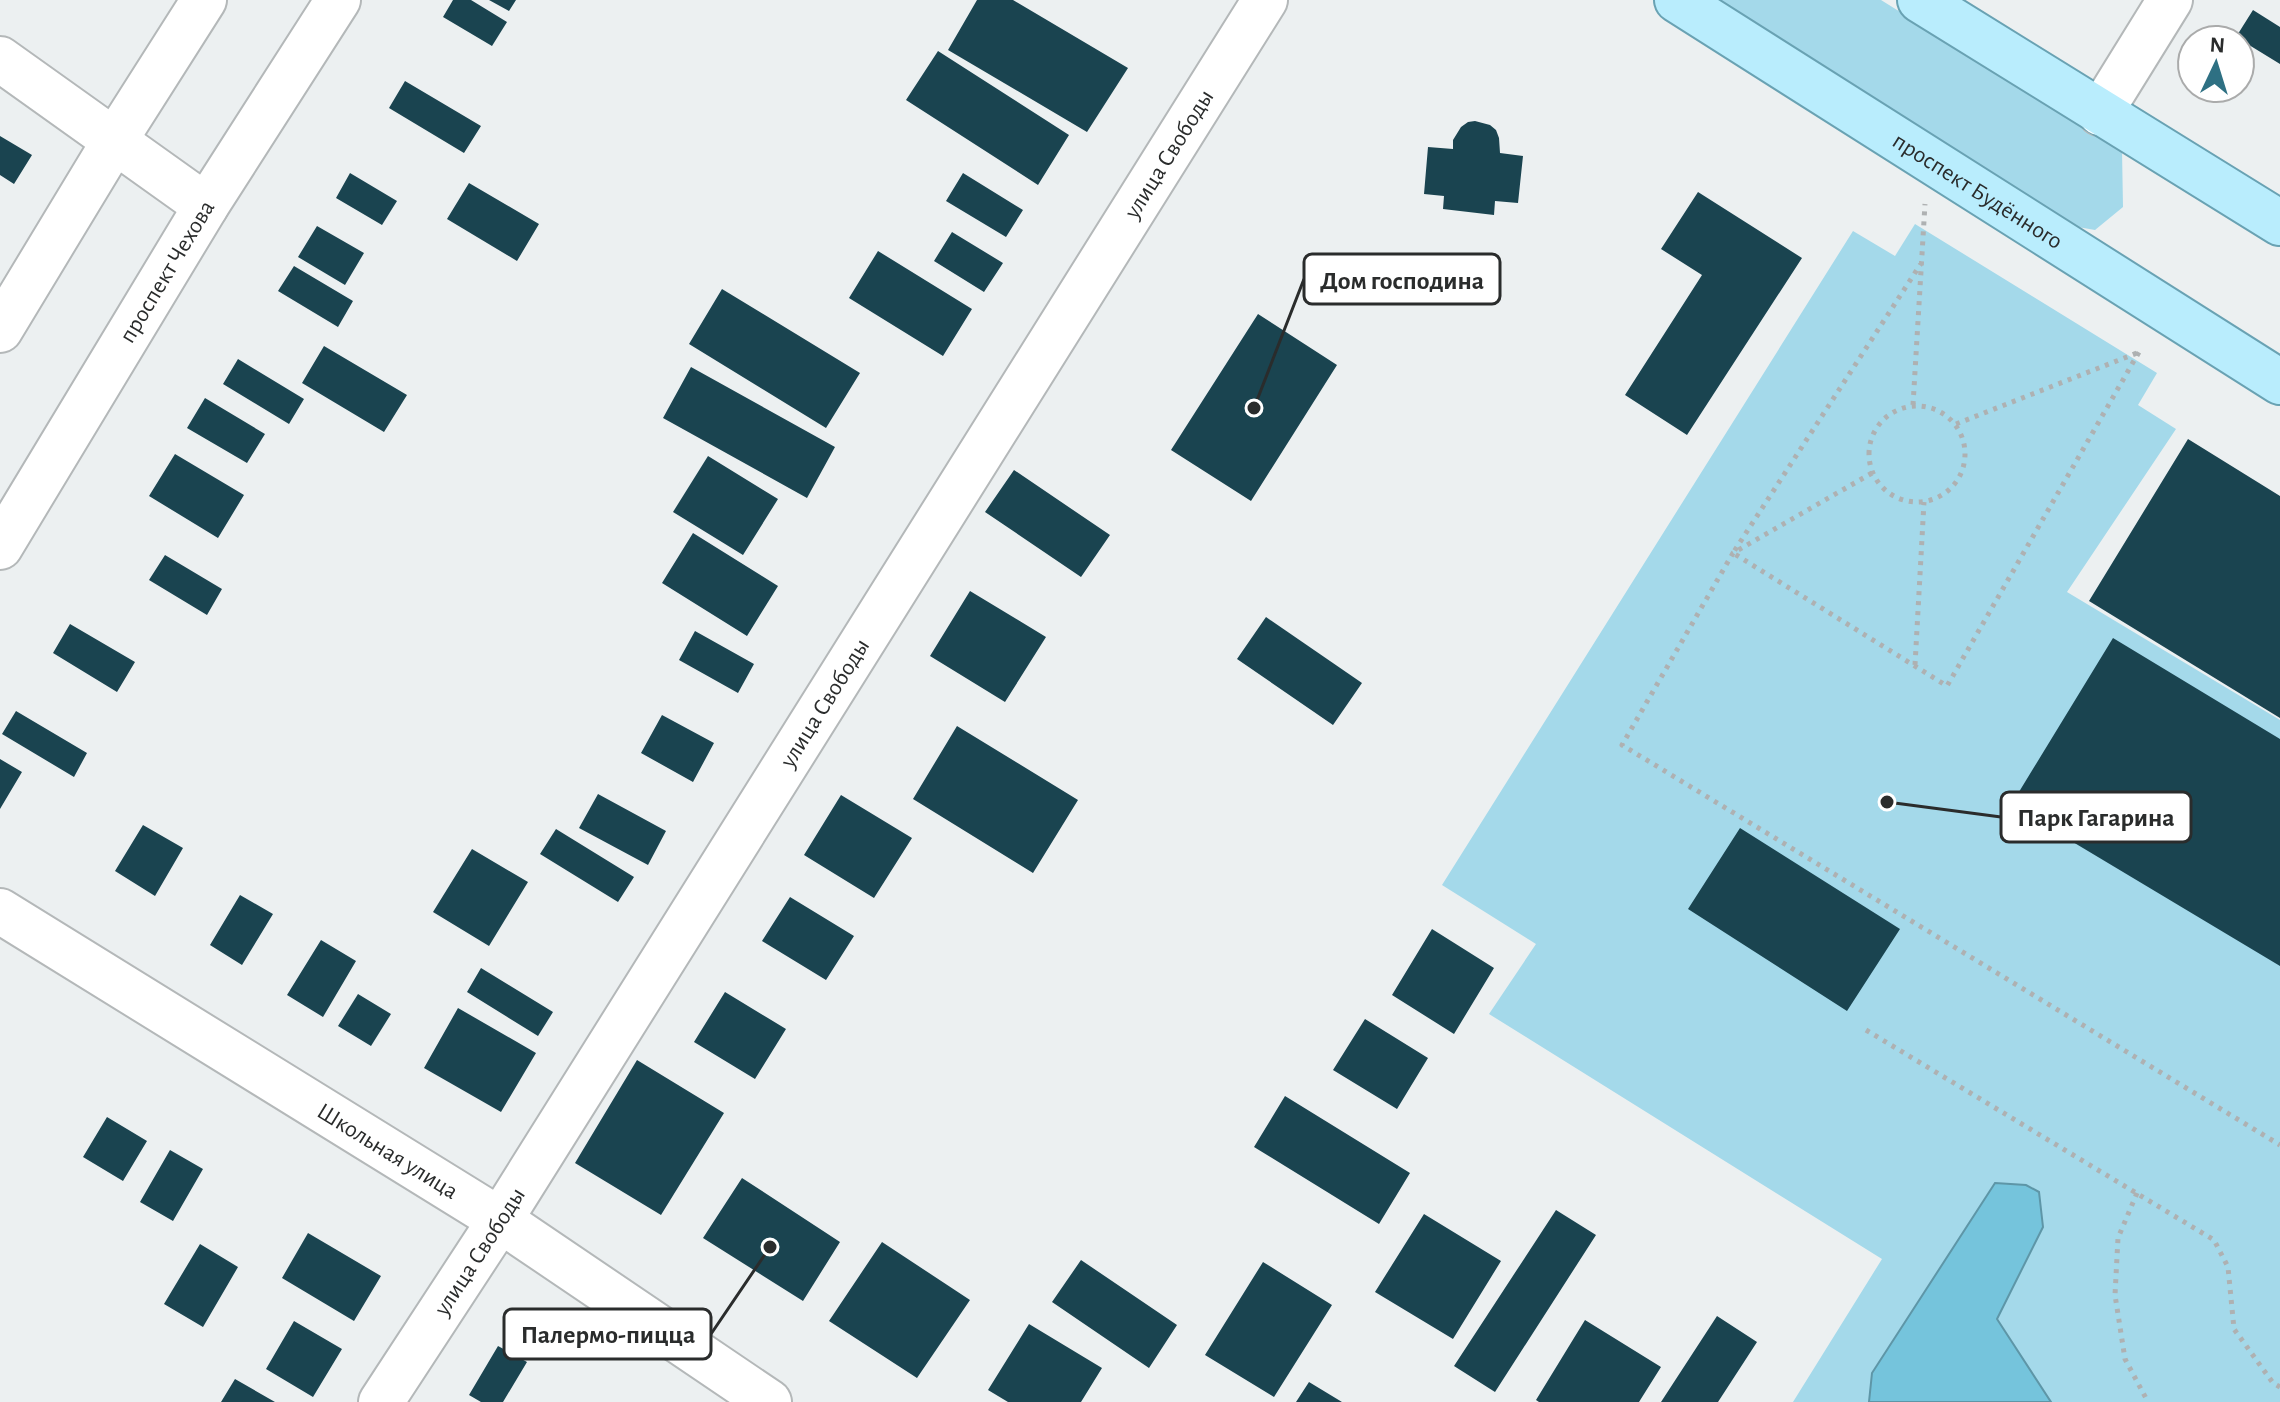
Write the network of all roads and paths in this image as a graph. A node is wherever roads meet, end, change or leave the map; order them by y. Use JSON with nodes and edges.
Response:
{"nodes":[{"id":1,"x":204,"y":0,"type":"edge"},
{"id":2,"x":338,"y":0,"type":"edge"},
{"id":3,"x":1265,"y":0,"type":"edge"},
{"id":4,"x":1677,"y":0,"type":"edge"},
{"id":5,"x":1920,"y":0,"type":"edge"},
{"id":6,"x":2170,"y":0,"type":"edge"},
{"id":7,"x":0,"y":59,"type":"edge"},
{"id":8,"x":2100,"y":113,"type":"junction"},
{"id":9,"x":115,"y":140,"type":"junction"},
{"id":10,"x":1928,"y":159,"type":"junction"},
{"id":11,"x":206,"y":206,"type":"junction"},
{"id":12,"x":2280,"y":223,"type":"edge"},
{"id":13,"x":1922,"y":262,"type":"junction"},
{"id":14,"x":2196,"y":329,"type":"junction"},
{"id":15,"x":0,"y":330,"type":"edge"},
{"id":16,"x":2139,"y":352,"type":"junction"},
{"id":17,"x":2280,"y":382,"type":"edge"},
{"id":18,"x":1913,"y":405,"type":"junction"},
{"id":19,"x":1956,"y":424,"type":"junction"},
{"id":20,"x":1872,"y":473,"type":"junction"},
{"id":21,"x":1924,"y":502,"type":"junction"},
{"id":22,"x":0,"y":547,"type":"edge"},
{"id":23,"x":1733,"y":553,"type":"junction"},
{"id":24,"x":1915,"y":666,"type":"junction"},
{"id":25,"x":0,"y":911,"type":"edge"},
{"id":26,"x":1866,"y":1030,"type":"dead end"},
{"id":27,"x":2280,"y":1145,"type":"edge"},
{"id":28,"x":2137,"y":1193,"type":"junction"},
{"id":29,"x":500,"y":1220,"type":"junction"},
{"id":30,"x":2280,"y":1387,"type":"edge"},
{"id":31,"x":381,"y":1402,"type":"edge"},
{"id":32,"x":769,"y":1402,"type":"edge"},
{"id":33,"x":2148,"y":1402,"type":"edge"}],
"edges":[{"from":1,"to":9,"type":"street"},
{"from":2,"to":11,"type":"street","name":"проспект Чехова"},
{"from":3,"to":29,"type":"street","name":"улица Свободы"},
{"from":4,"to":10,"type":"main road","name":"проспект Будённого"},
{"from":5,"to":8,"type":"main road"},
{"from":6,"to":8,"type":"street"},
{"from":7,"to":9,"type":"street"},
{"from":8,"to":12,"type":"main road"},
{"from":9,"to":11,"type":"street"},
{"from":9,"to":15,"type":"street"},
{"from":10,"to":13,"type":"path"},
{"from":10,"to":14,"type":"main road","name":"проспект Будённого"},
{"from":11,"to":22,"type":"street","name":"проспект Чехова"},
{"from":13,"to":18,"type":"path"},
{"from":13,"to":23,"type":"path"},
{"from":14,"to":16,"type":"path"},
{"from":14,"to":17,"type":"main road","name":"проспект Будённого"},
{"from":16,"to":19,"type":"path"},
{"from":16,"to":24,"type":"path"},
{"from":18,"to":19,"type":"path"},
{"from":18,"to":20,"type":"path"},
{"from":19,"to":21,"type":"path"},
{"from":20,"to":21,"type":"path"},
{"from":20,"to":23,"type":"path"},
{"from":21,"to":24,"type":"path"},
{"from":23,"to":24,"type":"path"},
{"from":23,"to":27,"type":"path"},
{"from":25,"to":29,"type":"street","name":"Школьная улица"},
{"from":26,"to":28,"type":"path"},
{"from":28,"to":30,"type":"path"},
{"from":28,"to":33,"type":"path"},
{"from":29,"to":31,"type":"street","name":"улица Свободы"},
{"from":29,"to":32,"type":"street","name":"Школьная улица"}]}
